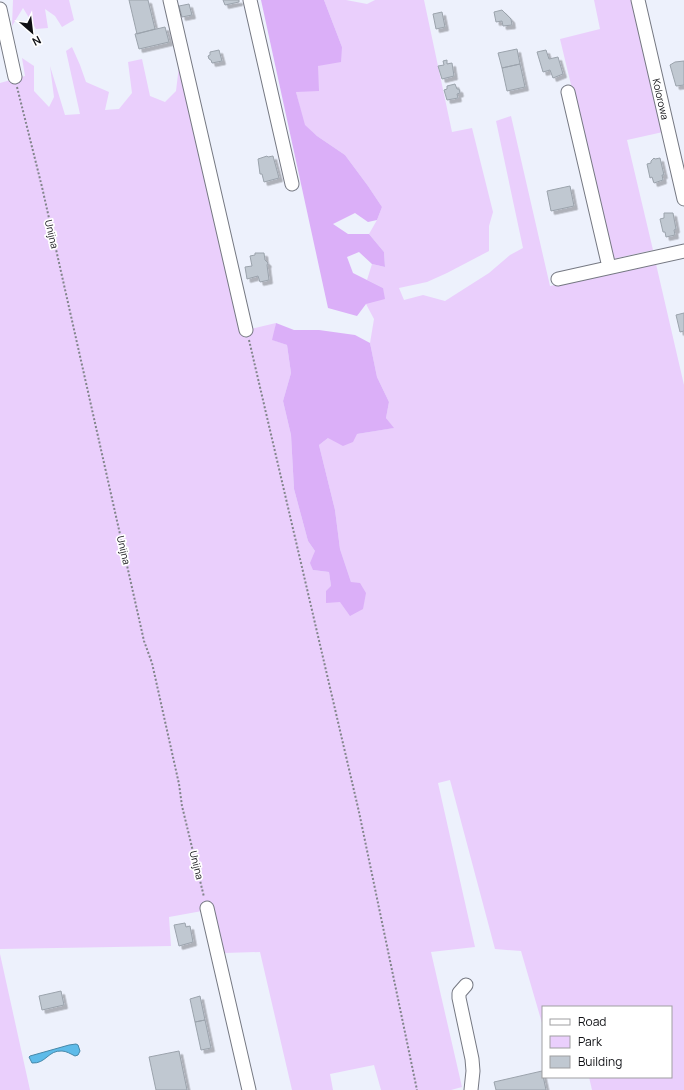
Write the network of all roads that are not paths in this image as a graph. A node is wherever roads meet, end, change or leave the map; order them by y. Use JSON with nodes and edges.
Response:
{"nodes":[{"id":1,"x":170,"y":0,"type":"edge"},
{"id":2,"x":250,"y":0,"type":"edge"},
{"id":3,"x":638,"y":0,"type":"edge"},
{"id":4,"x":0,"y":9,"type":"edge"},
{"id":5,"x":15,"y":77,"type":"road end"},
{"id":6,"x":568,"y":92,"type":"dead end"},
{"id":7,"x":292,"y":184,"type":"dead end"},
{"id":8,"x":684,"y":199,"type":"edge"},
{"id":9,"x":684,"y":250,"type":"edge"},
{"id":10,"x":609,"y":267,"type":"junction"},
{"id":11,"x":558,"y":279,"type":"dead end"},
{"id":12,"x":246,"y":330,"type":"road end"},
{"id":13,"x":207,"y":908,"type":"road end"},
{"id":14,"x":466,"y":984,"type":"dead end"},
{"id":15,"x":249,"y":1090,"type":"edge"},
{"id":16,"x":471,"y":1090,"type":"edge"}],
"edges":[{"from":1,"to":12,"type":"street"},
{"from":2,"to":7,"type":"street"},
{"from":3,"to":8,"type":"street","name":"Kolorowa"},
{"from":4,"to":5,"type":"street"},
{"from":6,"to":10,"type":"street"},
{"from":9,"to":10,"type":"street"},
{"from":10,"to":11,"type":"street"},
{"from":13,"to":15,"type":"street"},
{"from":14,"to":16,"type":"street"}]}
